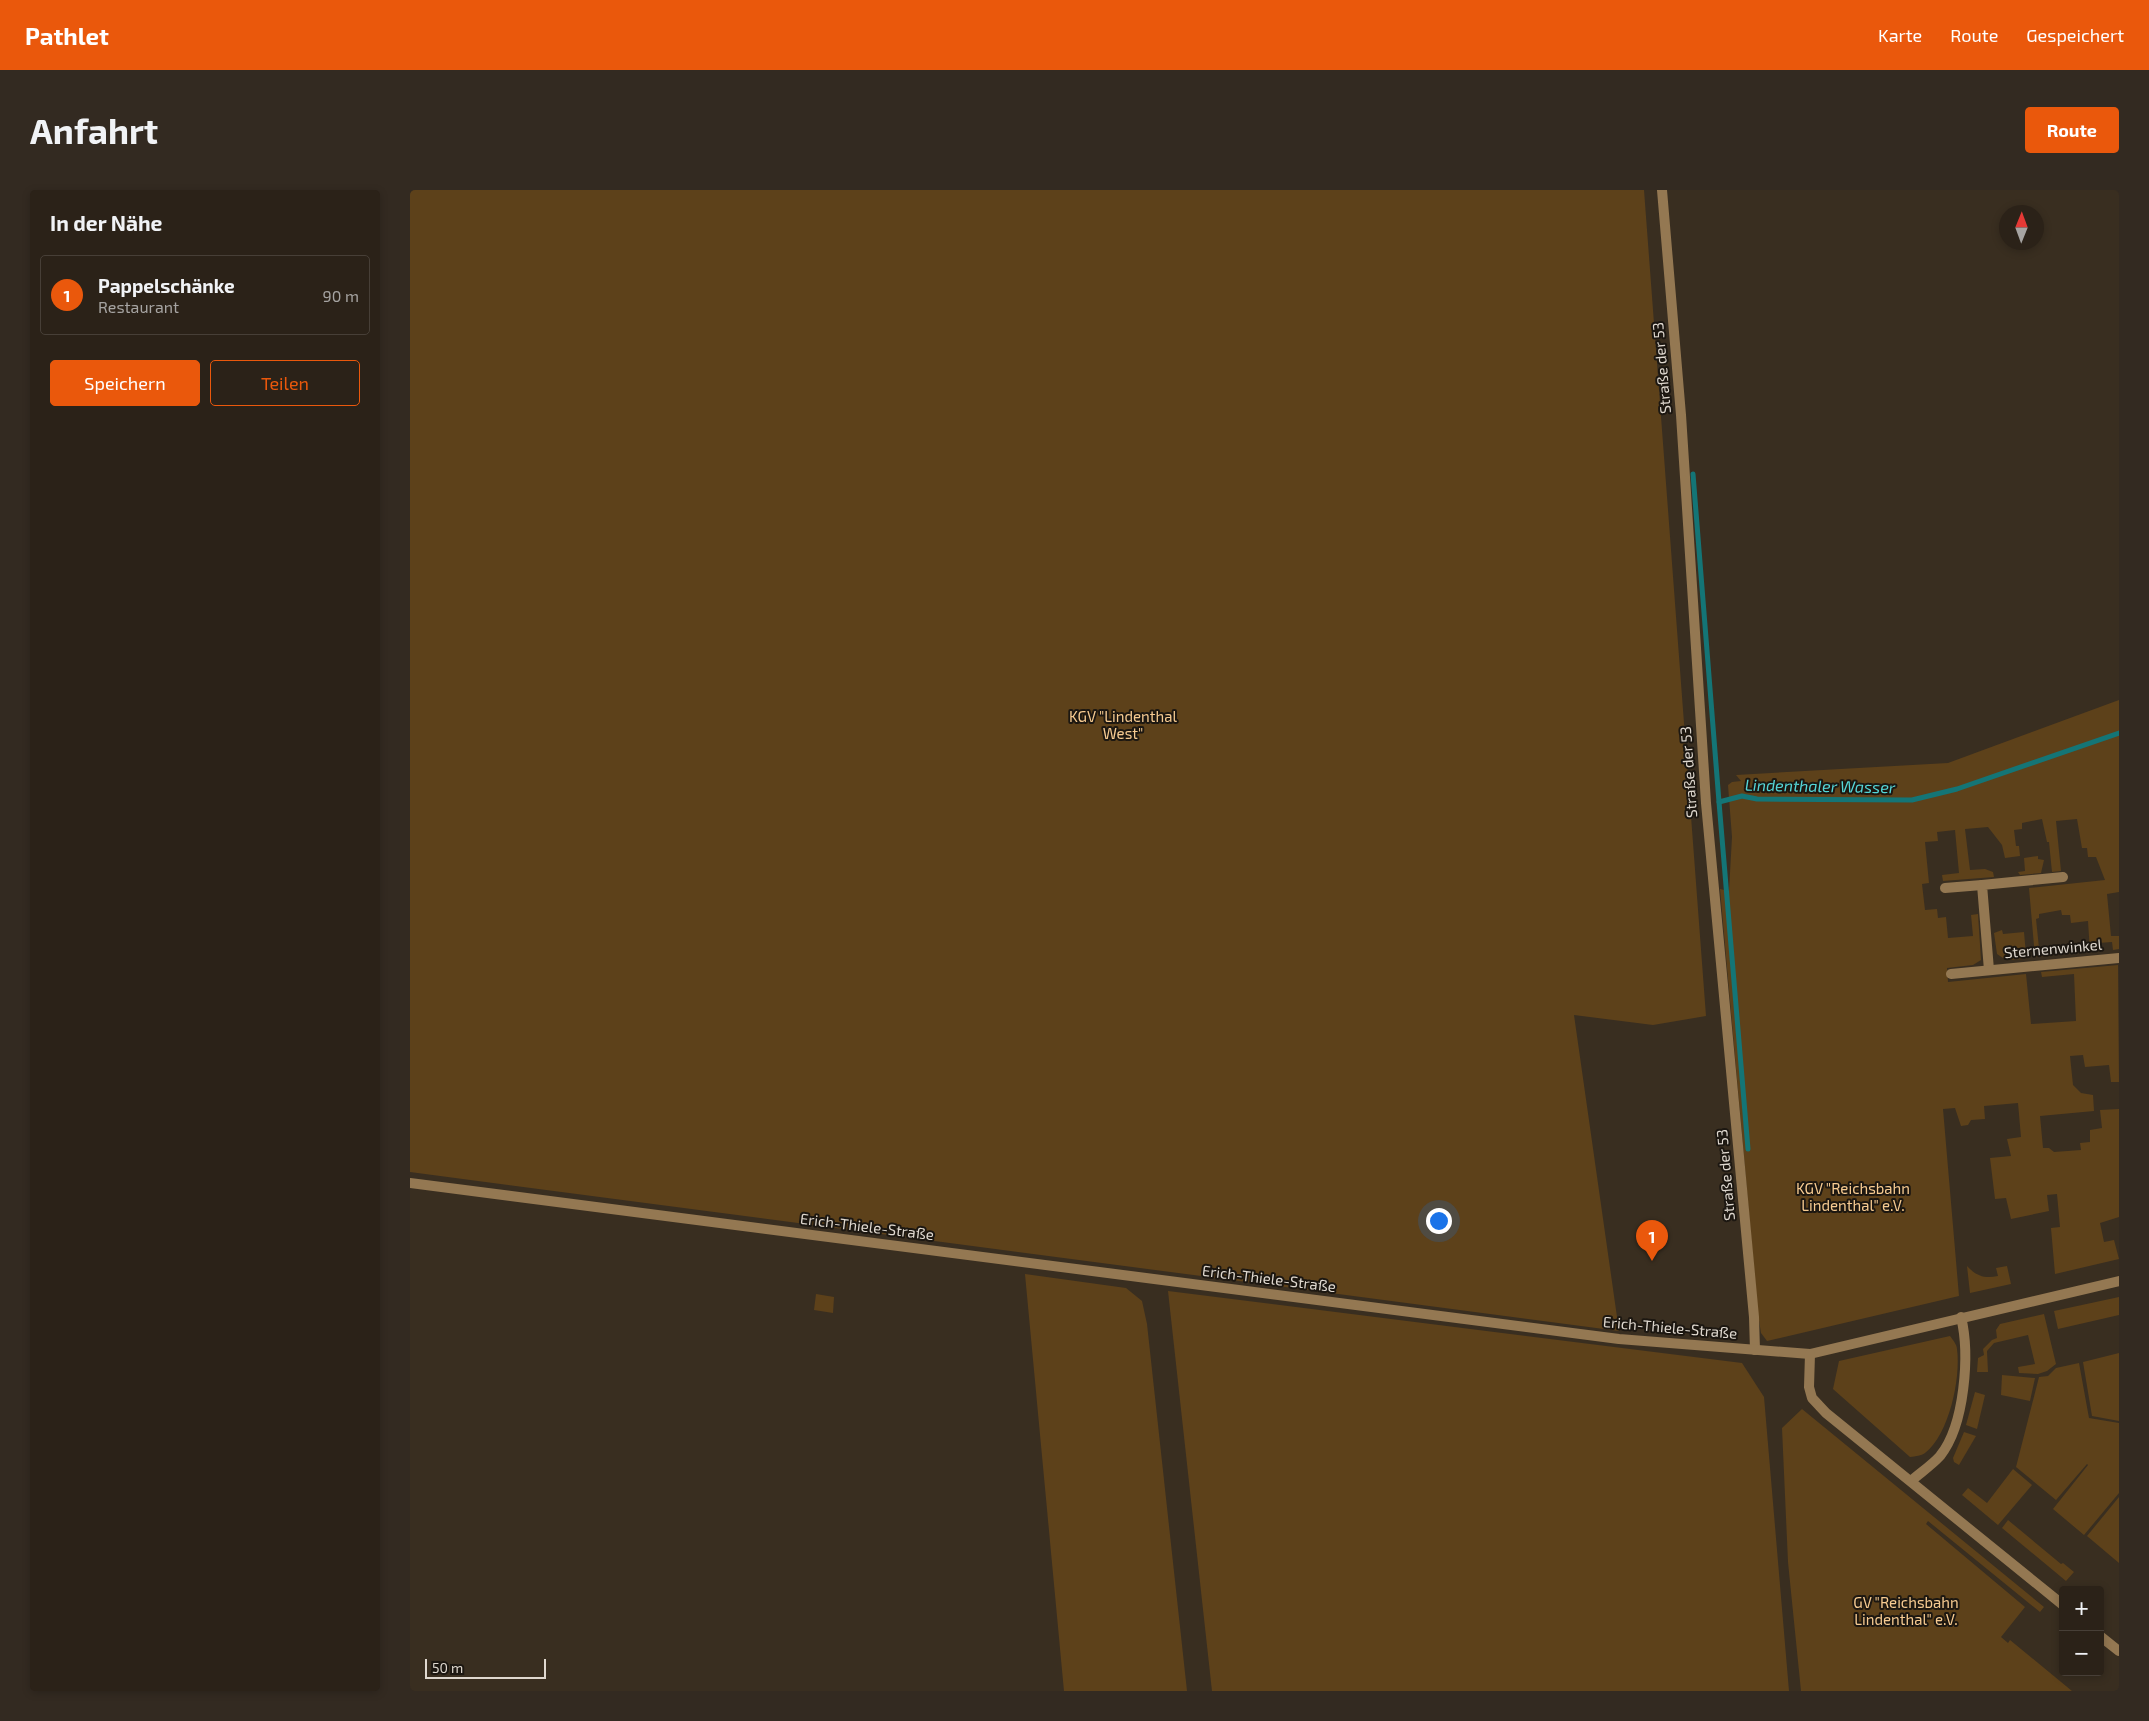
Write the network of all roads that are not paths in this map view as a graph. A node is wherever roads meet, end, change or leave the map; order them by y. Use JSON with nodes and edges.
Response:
{"nodes":[{"id":1,"x":1662,"y":190,"type":"edge"},
{"id":2,"x":2063,"y":877,"type":"dead end"},
{"id":3,"x":1982,"y":885,"type":"junction"},
{"id":4,"x":1945,"y":888,"type":"dead end"},
{"id":5,"x":2119,"y":958,"type":"edge"},
{"id":6,"x":1989,"y":970,"type":"junction"},
{"id":7,"x":1951,"y":974,"type":"dead end"},
{"id":8,"x":410,"y":1183,"type":"edge"},
{"id":9,"x":2119,"y":1281,"type":"edge"},
{"id":10,"x":1961,"y":1317,"type":"junction"},
{"id":11,"x":1755,"y":1350,"type":"junction"},
{"id":12,"x":1810,"y":1354,"type":"junction"},
{"id":13,"x":1911,"y":1481,"type":"junction"},
{"id":14,"x":2059,"y":1603,"type":"edge"},
{"id":15,"x":2104,"y":1639,"type":"edge"},
{"id":16,"x":2119,"y":1652,"type":"edge"}],
"edges":[{"from":1,"to":11,"type":"street","name":"Straße der 53"},
{"from":2,"to":3,"type":"street"},
{"from":3,"to":4,"type":"street"},
{"from":3,"to":6,"type":"street","name":"Sternenwinkel"},
{"from":5,"to":6,"type":"street","name":"Sternenwinkel"},
{"from":6,"to":7,"type":"street","name":"Sternenwinkel"},
{"from":8,"to":11,"type":"street","name":"Erich-Thiele-Straße"},
{"from":9,"to":10,"type":"street","name":"Erich-Thiele-Straße"},
{"from":10,"to":12,"type":"street","name":"Erich-Thiele-Straße"},
{"from":10,"to":13,"type":"street"},
{"from":11,"to":12,"type":"street","name":"Erich-Thiele-Straße"},
{"from":12,"to":13,"type":"street"},
{"from":13,"to":14,"type":"street"},
{"from":15,"to":16,"type":"street"}]}
